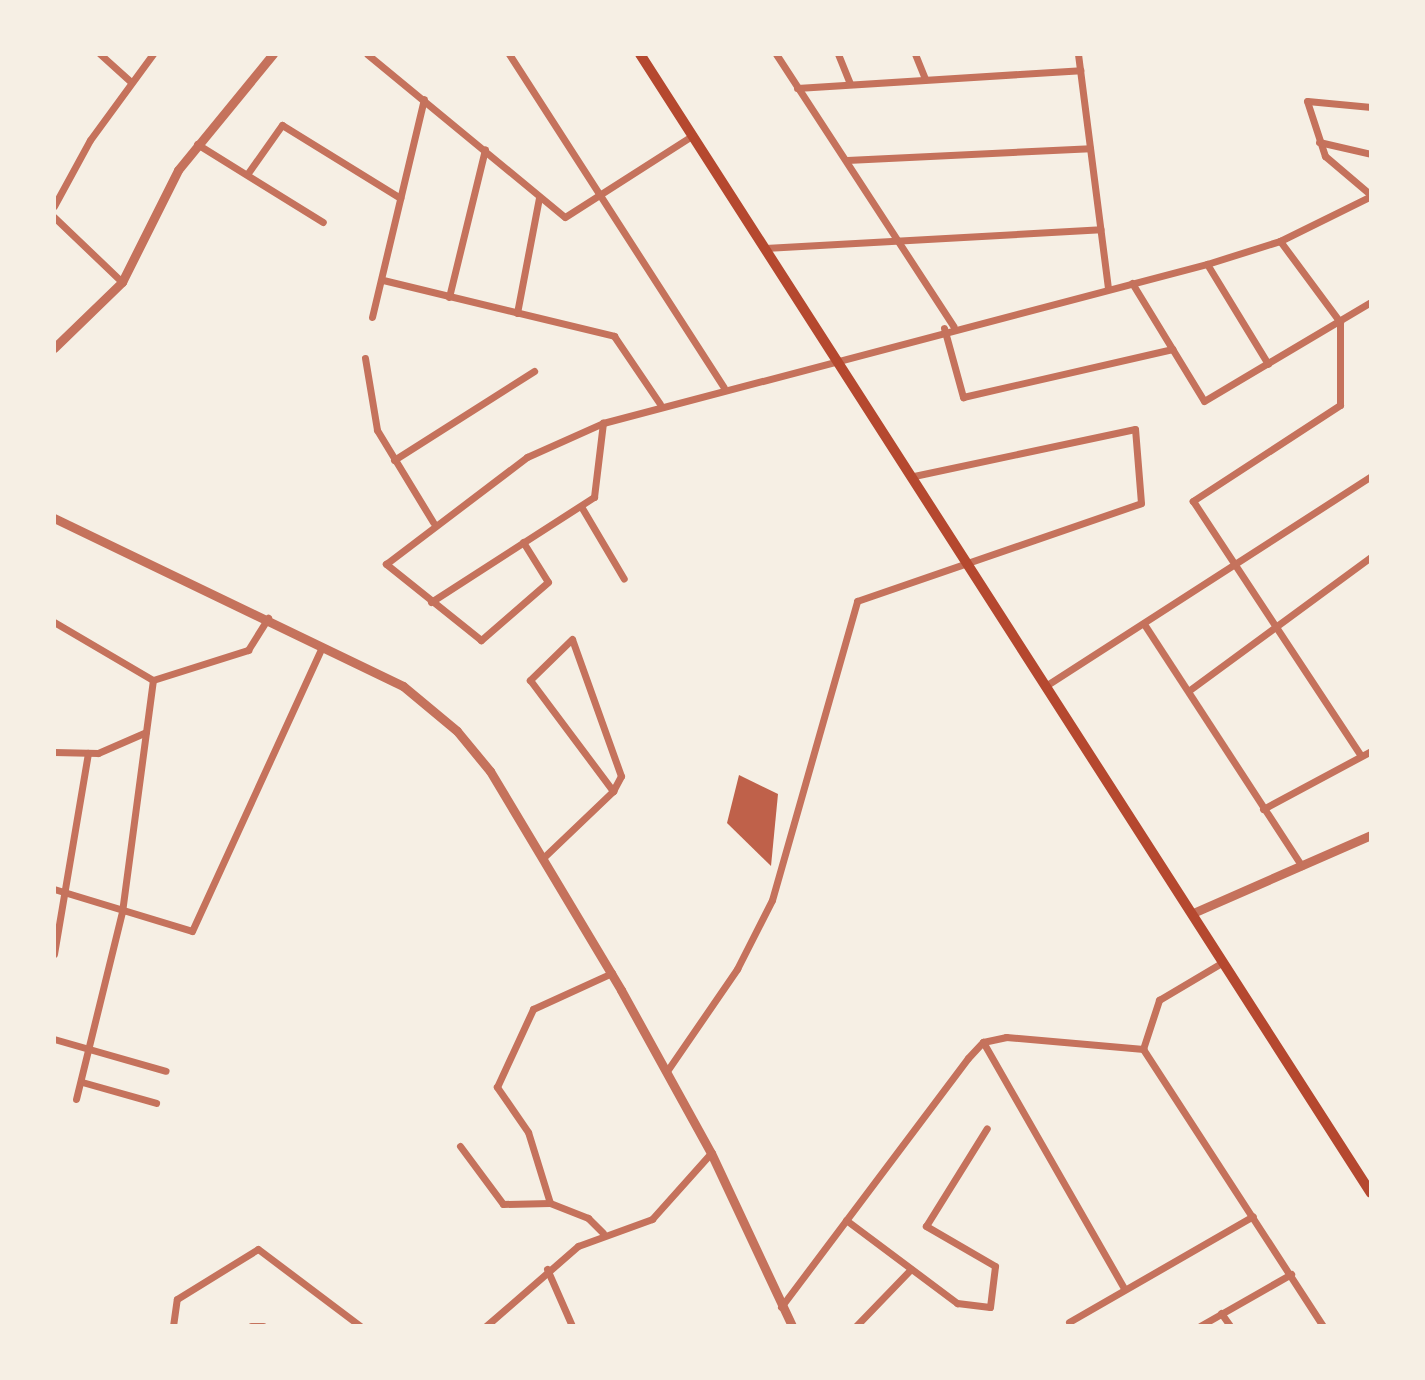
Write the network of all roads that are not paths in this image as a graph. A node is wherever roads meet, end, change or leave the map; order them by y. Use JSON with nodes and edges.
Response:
{"nodes":[{"id":1,"x":100,"y":54,"type":"edge"},
{"id":2,"x":153,"y":54,"type":"edge"},
{"id":3,"x":273,"y":54,"type":"edge"},
{"id":4,"x":367,"y":54,"type":"edge"},
{"id":5,"x":509,"y":54,"type":"edge"},
{"id":6,"x":640,"y":54,"type":"edge"},
{"id":7,"x":776,"y":54,"type":"edge"},
{"id":8,"x":838,"y":54,"type":"edge"},
{"id":9,"x":915,"y":54,"type":"edge"},
{"id":10,"x":1078,"y":54,"type":"edge"},
{"id":11,"x":1080,"y":70,"type":"junction"},
{"id":12,"x":925,"y":79,"type":"junction"},
{"id":13,"x":131,"y":82,"type":"junction"},
{"id":14,"x":850,"y":84,"type":"junction"},
{"id":15,"x":797,"y":88,"type":"junction"},
{"id":16,"x":424,"y":99,"type":"junction"},
{"id":17,"x":1371,"y":107,"type":"edge"},
{"id":18,"x":693,"y":135,"type":"junction"},
{"id":19,"x":1319,"y":142,"type":"junction"},
{"id":20,"x":197,"y":144,"type":"junction"},
{"id":21,"x":1090,"y":148,"type":"junction"},
{"id":22,"x":485,"y":149,"type":"junction"},
{"id":23,"x":1371,"y":154,"type":"edge"},
{"id":24,"x":847,"y":160,"type":"junction"},
{"id":25,"x":248,"y":173,"type":"junction"},
{"id":26,"x":1371,"y":195,"type":"edge"},
{"id":27,"x":400,"y":198,"type":"junction"},
{"id":28,"x":539,"y":198,"type":"junction"},
{"id":29,"x":598,"y":199,"type":"junction"},
{"id":30,"x":54,"y":206,"type":"edge"},
{"id":31,"x":54,"y":217,"type":"edge"},
{"id":32,"x":323,"y":222,"type":"dead end"},
{"id":33,"x":1100,"y":229,"type":"junction"},
{"id":34,"x":896,"y":236,"type":"junction"},
{"id":35,"x":1280,"y":241,"type":"junction"},
{"id":36,"x":765,"y":248,"type":"junction"},
{"id":37,"x":1207,"y":264,"type":"junction"},
{"id":38,"x":383,"y":280,"type":"junction"},
{"id":39,"x":122,"y":282,"type":"junction"},
{"id":40,"x":1132,"y":283,"type":"junction"},
{"id":41,"x":1108,"y":289,"type":"junction"},
{"id":42,"x":449,"y":297,"type":"junction"},
{"id":43,"x":1371,"y":302,"type":"edge"},
{"id":44,"x":517,"y":313,"type":"junction"},
{"id":45,"x":372,"y":317,"type":"dead end"},
{"id":46,"x":1340,"y":322,"type":"junction"},
{"id":47,"x":953,"y":326,"type":"junction"},
{"id":48,"x":944,"y":328,"type":"junction"},
{"id":49,"x":54,"y":348,"type":"edge"},
{"id":50,"x":1173,"y":349,"type":"junction"},
{"id":51,"x":365,"y":358,"type":"dead end"},
{"id":52,"x":836,"y":358,"type":"junction"},
{"id":53,"x":1268,"y":364,"type":"junction"},
{"id":54,"x":534,"y":371,"type":"dead end"},
{"id":55,"x":724,"y":387,"type":"junction"},
{"id":56,"x":660,"y":404,"type":"junction"},
{"id":57,"x":603,"y":423,"type":"junction"},
{"id":58,"x":394,"y":460,"type":"junction"},
{"id":59,"x":914,"y":476,"type":"junction"},
{"id":60,"x":1371,"y":476,"type":"edge"},
{"id":61,"x":582,"y":508,"type":"junction"},
{"id":62,"x":54,"y":518,"type":"edge"},
{"id":63,"x":433,"y":522,"type":"junction"},
{"id":64,"x":523,"y":542,"type":"junction"},
{"id":65,"x":1371,"y":557,"type":"edge"},
{"id":66,"x":970,"y":561,"type":"junction"},
{"id":67,"x":1235,"y":564,"type":"junction"},
{"id":68,"x":624,"y":579,"type":"dead end"},
{"id":69,"x":431,"y":602,"type":"junction"},
{"id":70,"x":268,"y":618,"type":"junction"},
{"id":71,"x":1144,"y":624,"type":"junction"},
{"id":72,"x":57,"y":625,"type":"edge"},
{"id":73,"x":1277,"y":626,"type":"junction"},
{"id":74,"x":54,"y":637,"type":"edge"},
{"id":75,"x":322,"y":647,"type":"junction"},
{"id":76,"x":153,"y":680,"type":"junction"},
{"id":77,"x":1047,"y":685,"type":"junction"},
{"id":78,"x":1191,"y":689,"type":"junction"},
{"id":79,"x":146,"y":732,"type":"junction"},
{"id":80,"x":1371,"y":751,"type":"edge"},
{"id":81,"x":54,"y":752,"type":"edge"},
{"id":82,"x":88,"y":753,"type":"junction"},
{"id":83,"x":1360,"y":754,"type":"junction"},
{"id":84,"x":613,"y":791,"type":"junction"},
{"id":85,"x":1263,"y":809,"type":"junction"},
{"id":86,"x":1371,"y":835,"type":"edge"},
{"id":87,"x":543,"y":858,"type":"junction"},
{"id":88,"x":1302,"y":866,"type":"junction"},
{"id":89,"x":54,"y":889,"type":"edge"},
{"id":90,"x":68,"y":893,"type":"junction"},
{"id":91,"x":122,"y":912,"type":"junction"},
{"id":92,"x":1193,"y":913,"type":"junction"},
{"id":93,"x":54,"y":954,"type":"edge"},
{"id":94,"x":1223,"y":962,"type":"junction"},
{"id":95,"x":612,"y":973,"type":"junction"},
{"id":96,"x":54,"y":1039,"type":"edge"},
{"id":97,"x":983,"y":1042,"type":"junction"},
{"id":98,"x":1143,"y":1049,"type":"junction"},
{"id":99,"x":92,"y":1052,"type":"junction"},
{"id":100,"x":166,"y":1071,"type":"dead end"},
{"id":101,"x":667,"y":1071,"type":"junction"},
{"id":102,"x":82,"y":1082,"type":"junction"},
{"id":103,"x":76,"y":1099,"type":"dead end"},
{"id":104,"x":156,"y":1103,"type":"dead end"},
{"id":105,"x":987,"y":1128,"type":"dead end"},
{"id":106,"x":460,"y":1146,"type":"dead end"},
{"id":107,"x":711,"y":1153,"type":"junction"},
{"id":108,"x":1371,"y":1193,"type":"edge"},
{"id":109,"x":550,"y":1203,"type":"junction"},
{"id":110,"x":1253,"y":1216,"type":"junction"},
{"id":111,"x":846,"y":1220,"type":"junction"},
{"id":112,"x":603,"y":1233,"type":"junction"},
{"id":113,"x":547,"y":1269,"type":"junction"},
{"id":114,"x":911,"y":1269,"type":"junction"},
{"id":115,"x":1291,"y":1274,"type":"junction"},
{"id":116,"x":1124,"y":1288,"type":"junction"},
{"id":117,"x":781,"y":1307,"type":"junction"},
{"id":118,"x":1221,"y":1313,"type":"junction"},
{"id":119,"x":1069,"y":1322,"type":"dead end"},
{"id":120,"x":355,"y":1325,"type":"edge"},
{"id":121,"x":173,"y":1326,"type":"edge"},
{"id":122,"x":251,"y":1326,"type":"edge"},
{"id":123,"x":263,"y":1326,"type":"edge"},
{"id":124,"x":486,"y":1326,"type":"edge"},
{"id":125,"x":572,"y":1326,"type":"edge"},
{"id":126,"x":792,"y":1326,"type":"edge"},
{"id":127,"x":856,"y":1326,"type":"edge"},
{"id":128,"x":1200,"y":1326,"type":"edge"},
{"id":129,"x":1230,"y":1326,"type":"edge"},
{"id":130,"x":1323,"y":1326,"type":"edge"}],
"edges":[{"from":1,"to":13,"type":"street"},
{"from":2,"to":13,"type":"street"},
{"from":3,"to":20,"type":"street"},
{"from":4,"to":16,"type":"street"},
{"from":5,"to":29,"type":"street"},
{"from":6,"to":18,"type":"main road"},
{"from":7,"to":15,"type":"street"},
{"from":8,"to":14,"type":"street"},
{"from":9,"to":12,"type":"street"},
{"from":10,"to":11,"type":"street"},
{"from":11,"to":12,"type":"street"},
{"from":11,"to":21,"type":"street"},
{"from":12,"to":14,"type":"street"},
{"from":13,"to":30,"type":"street"},
{"from":14,"to":15,"type":"street"},
{"from":15,"to":24,"type":"street"},
{"from":16,"to":22,"type":"street"},
{"from":16,"to":27,"type":"street"},
{"from":17,"to":19,"type":"street"},
{"from":18,"to":29,"type":"street"},
{"from":18,"to":36,"type":"main road"},
{"from":19,"to":23,"type":"street"},
{"from":19,"to":26,"type":"street"},
{"from":20,"to":25,"type":"street"},
{"from":20,"to":39,"type":"street"},
{"from":21,"to":24,"type":"street"},
{"from":21,"to":33,"type":"street"},
{"from":22,"to":28,"type":"street"},
{"from":22,"to":42,"type":"street"},
{"from":24,"to":34,"type":"street"},
{"from":25,"to":27,"type":"street"},
{"from":25,"to":32,"type":"street"},
{"from":26,"to":35,"type":"street"},
{"from":27,"to":38,"type":"street"},
{"from":28,"to":29,"type":"street"},
{"from":28,"to":44,"type":"street"},
{"from":29,"to":55,"type":"street"},
{"from":31,"to":39,"type":"street"},
{"from":33,"to":34,"type":"street"},
{"from":33,"to":41,"type":"street"},
{"from":34,"to":36,"type":"street"},
{"from":34,"to":47,"type":"street"},
{"from":35,"to":37,"type":"street"},
{"from":35,"to":46,"type":"street"},
{"from":36,"to":52,"type":"main road"},
{"from":37,"to":40,"type":"street"},
{"from":37,"to":53,"type":"street"},
{"from":38,"to":42,"type":"street"},
{"from":38,"to":45,"type":"street"},
{"from":39,"to":49,"type":"street"},
{"from":40,"to":41,"type":"street"},
{"from":40,"to":50,"type":"street"},
{"from":41,"to":47,"type":"street"},
{"from":42,"to":44,"type":"street"},
{"from":43,"to":46,"type":"street"},
{"from":44,"to":56,"type":"street"},
{"from":46,"to":53,"type":"street"},
{"from":46,"to":67,"type":"street"},
{"from":47,"to":48,"type":"street"},
{"from":48,"to":50,"type":"street"},
{"from":48,"to":52,"type":"street"},
{"from":50,"to":53,"type":"street"},
{"from":51,"to":58,"type":"street"},
{"from":52,"to":55,"type":"street"},
{"from":52,"to":59,"type":"main road"},
{"from":54,"to":58,"type":"street"},
{"from":55,"to":56,"type":"street"},
{"from":56,"to":57,"type":"street"},
{"from":57,"to":61,"type":"street"},
{"from":57,"to":63,"type":"street"},
{"from":58,"to":63,"type":"street"},
{"from":59,"to":66,"type":"main road"},
{"from":59,"to":66,"type":"street"},
{"from":60,"to":67,"type":"street"},
{"from":61,"to":64,"type":"street"},
{"from":61,"to":68,"type":"street"},
{"from":62,"to":70,"type":"street"},
{"from":63,"to":69,"type":"street"},
{"from":64,"to":69,"type":"street"},
{"from":64,"to":69,"type":"street"},
{"from":65,"to":73,"type":"street"},
{"from":66,"to":77,"type":"main road"},
{"from":66,"to":101,"type":"street"},
{"from":67,"to":71,"type":"street"},
{"from":67,"to":73,"type":"street"},
{"from":70,"to":75,"type":"street"},
{"from":70,"to":76,"type":"street"},
{"from":71,"to":77,"type":"street"},
{"from":71,"to":78,"type":"street"},
{"from":72,"to":74,"type":"street"},
{"from":72,"to":76,"type":"street"},
{"from":73,"to":78,"type":"street"},
{"from":73,"to":83,"type":"street"},
{"from":75,"to":87,"type":"street"},
{"from":75,"to":91,"type":"street"},
{"from":76,"to":79,"type":"street"},
{"from":77,"to":92,"type":"main road"},
{"from":78,"to":85,"type":"street"},
{"from":79,"to":82,"type":"street"},
{"from":79,"to":91,"type":"street"},
{"from":80,"to":83,"type":"street"},
{"from":81,"to":82,"type":"street"},
{"from":82,"to":90,"type":"street"},
{"from":83,"to":85,"type":"street"},
{"from":84,"to":84,"type":"street"},
{"from":84,"to":87,"type":"street"},
{"from":85,"to":88,"type":"street"},
{"from":86,"to":88,"type":"street"},
{"from":87,"to":95,"type":"street"},
{"from":88,"to":92,"type":"street"},
{"from":89,"to":90,"type":"street"},
{"from":90,"to":91,"type":"street"},
{"from":90,"to":93,"type":"street"},
{"from":91,"to":99,"type":"street"},
{"from":92,"to":94,"type":"main road"},
{"from":94,"to":98,"type":"street"},
{"from":94,"to":108,"type":"main road"},
{"from":95,"to":101,"type":"street"},
{"from":95,"to":109,"type":"street"},
{"from":96,"to":99,"type":"street"},
{"from":97,"to":98,"type":"street"},
{"from":97,"to":111,"type":"street"},
{"from":97,"to":116,"type":"street"},
{"from":98,"to":110,"type":"street"},
{"from":99,"to":100,"type":"street"},
{"from":99,"to":102,"type":"street"},
{"from":101,"to":107,"type":"street"},
{"from":102,"to":103,"type":"street"},
{"from":102,"to":104,"type":"street"},
{"from":105,"to":114,"type":"street"},
{"from":106,"to":109,"type":"street"},
{"from":107,"to":112,"type":"street"},
{"from":107,"to":117,"type":"street"},
{"from":109,"to":112,"type":"street"},
{"from":110,"to":115,"type":"street"},
{"from":110,"to":116,"type":"street"},
{"from":111,"to":114,"type":"street"},
{"from":111,"to":117,"type":"street"},
{"from":112,"to":113,"type":"street"},
{"from":113,"to":124,"type":"street"},
{"from":113,"to":125,"type":"street"},
{"from":114,"to":127,"type":"street"},
{"from":115,"to":118,"type":"street"},
{"from":115,"to":130,"type":"street"},
{"from":116,"to":119,"type":"street"},
{"from":117,"to":126,"type":"street"},
{"from":118,"to":128,"type":"street"},
{"from":118,"to":129,"type":"street"},
{"from":120,"to":121,"type":"street"},
{"from":122,"to":123,"type":"street"}]}
